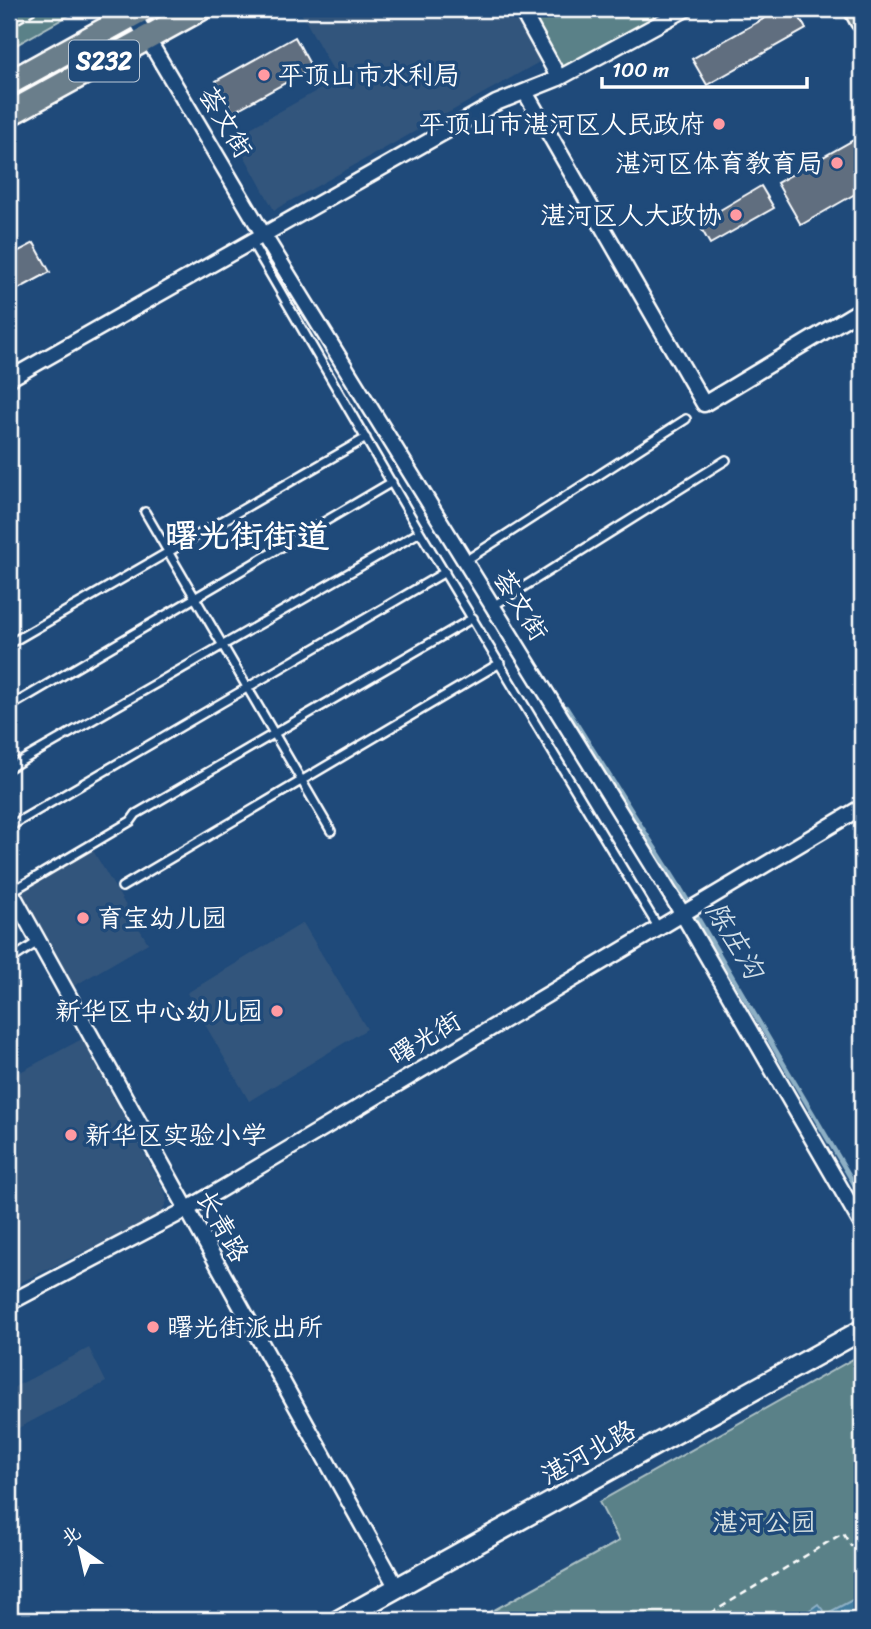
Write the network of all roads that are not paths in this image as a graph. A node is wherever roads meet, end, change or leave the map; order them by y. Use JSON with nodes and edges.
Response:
{"nodes":[{"id":1,"x":200,"y":9,"type":"edge"},
{"id":2,"x":521,"y":9,"type":"edge"},
{"id":3,"x":686,"y":9,"type":"edge"},
{"id":4,"x":856,"y":9,"type":"edge"},
{"id":5,"x":138,"y":11,"type":"edge"},
{"id":6,"x":862,"y":20,"type":"edge"},
{"id":7,"x":147,"y":37,"type":"junction"},
{"id":8,"x":559,"y":78,"type":"junction"},
{"id":9,"x":9,"y":83,"type":"edge"},
{"id":10,"x":525,"y":92,"type":"junction"},
{"id":11,"x":9,"y":114,"type":"edge"},
{"id":12,"x":257,"y":238,"type":"junction"},
{"id":13,"x":862,"y":309,"type":"edge"},
{"id":14,"x":9,"y":379,"type":"edge"},
{"id":15,"x":686,"y":419,"type":"dead end"},
{"id":16,"x":366,"y":438,"type":"junction"},
{"id":17,"x":726,"y":460,"type":"dead end"},
{"id":18,"x":393,"y":482,"type":"junction"},
{"id":19,"x":145,"y":512,"type":"dead end"},
{"id":20,"x":420,"y":531,"type":"junction"},
{"id":21,"x":169,"y":552,"type":"junction"},
{"id":22,"x":465,"y":561,"type":"junction"},
{"id":23,"x":445,"y":572,"type":"junction"},
{"id":24,"x":195,"y":598,"type":"junction"},
{"id":25,"x":493,"y":606,"type":"junction"},
{"id":26,"x":473,"y":618,"type":"junction"},
{"id":27,"x":9,"y":644,"type":"edge"},
{"id":28,"x":223,"y":645,"type":"junction"},
{"id":29,"x":500,"y":663,"type":"junction"},
{"id":30,"x":247,"y":688,"type":"junction"},
{"id":31,"x":9,"y":707,"type":"edge"},
{"id":32,"x":275,"y":735,"type":"junction"},
{"id":33,"x":9,"y":768,"type":"edge"},
{"id":34,"x":302,"y":781,"type":"junction"},
{"id":35,"x":862,"y":807,"type":"edge"},
{"id":36,"x":9,"y":828,"type":"edge"},
{"id":37,"x":331,"y":831,"type":"dead end"},
{"id":38,"x":122,"y":887,"type":"dead end"},
{"id":39,"x":10,"y":891,"type":"edge"},
{"id":40,"x":690,"y":908,"type":"junction"},
{"id":41,"x":658,"y":927,"type":"junction"},
{"id":42,"x":39,"y":941,"type":"junction"},
{"id":43,"x":9,"y":961,"type":"edge"},
{"id":44,"x":186,"y":1210,"type":"junction"},
{"id":45,"x":862,"y":1225,"type":"edge"},
{"id":46,"x":9,"y":1303,"type":"edge"},
{"id":47,"x":862,"y":1330,"type":"edge"},
{"id":48,"x":397,"y":1588,"type":"junction"},
{"id":49,"x":339,"y":1620,"type":"edge"}],
"edges":[{"from":1,"to":7,"type":"main road","number":"S232"},
{"from":2,"to":8,"type":"street"},
{"from":3,"to":8,"type":"street"},
{"from":4,"to":6,"type":"main road"},
{"from":5,"to":7,"type":"street","name":"荟文街"},
{"from":5,"to":9,"type":"main road","number":"S232"},
{"from":7,"to":11,"type":"main road","number":"S232"},
{"from":7,"to":12,"type":"street","name":"荟文街"},
{"from":8,"to":10,"type":"street"},
{"from":10,"to":12,"type":"street"},
{"from":10,"to":13,"type":"street"},
{"from":12,"to":14,"type":"street"},
{"from":12,"to":16,"type":"lane"},
{"from":12,"to":22,"type":"street","name":"荟文街"},
{"from":15,"to":22,"type":"lane"},
{"from":16,"to":18,"type":"lane"},
{"from":16,"to":21,"type":"lane"},
{"from":17,"to":25,"type":"lane"},
{"from":18,"to":20,"type":"lane"},
{"from":18,"to":24,"type":"lane"},
{"from":19,"to":21,"type":"lane"},
{"from":20,"to":23,"type":"lane"},
{"from":20,"to":28,"type":"lane"},
{"from":21,"to":24,"type":"lane"},
{"from":21,"to":27,"type":"lane"},
{"from":22,"to":25,"type":"street","name":"荟文街"},
{"from":23,"to":26,"type":"lane"},
{"from":23,"to":30,"type":"lane"},
{"from":24,"to":28,"type":"lane"},
{"from":24,"to":31,"type":"lane"},
{"from":25,"to":40,"type":"street","name":"荟文街"},
{"from":26,"to":29,"type":"lane"},
{"from":26,"to":32,"type":"lane"},
{"from":28,"to":30,"type":"lane"},
{"from":28,"to":33,"type":"lane"},
{"from":29,"to":34,"type":"lane"},
{"from":29,"to":41,"type":"lane"},
{"from":30,"to":32,"type":"lane"},
{"from":30,"to":36,"type":"lane"},
{"from":32,"to":34,"type":"lane"},
{"from":32,"to":39,"type":"lane"},
{"from":34,"to":37,"type":"lane"},
{"from":34,"to":38,"type":"lane"},
{"from":35,"to":40,"type":"street","name":"曙光街"},
{"from":39,"to":42,"type":"street","name":"长青路"},
{"from":40,"to":41,"type":"street","name":"曙光街"},
{"from":40,"to":45,"type":"street","name":"荟文街"},
{"from":41,"to":44,"type":"street","name":"曙光街"},
{"from":42,"to":43,"type":"lane"},
{"from":42,"to":44,"type":"street","name":"长青路"},
{"from":44,"to":46,"type":"street","name":"曙光街"},
{"from":44,"to":48,"type":"street","name":"长青路"},
{"from":47,"to":48,"type":"street","name":"湛河北路"},
{"from":48,"to":49,"type":"street","name":"湛河北路"}]}
